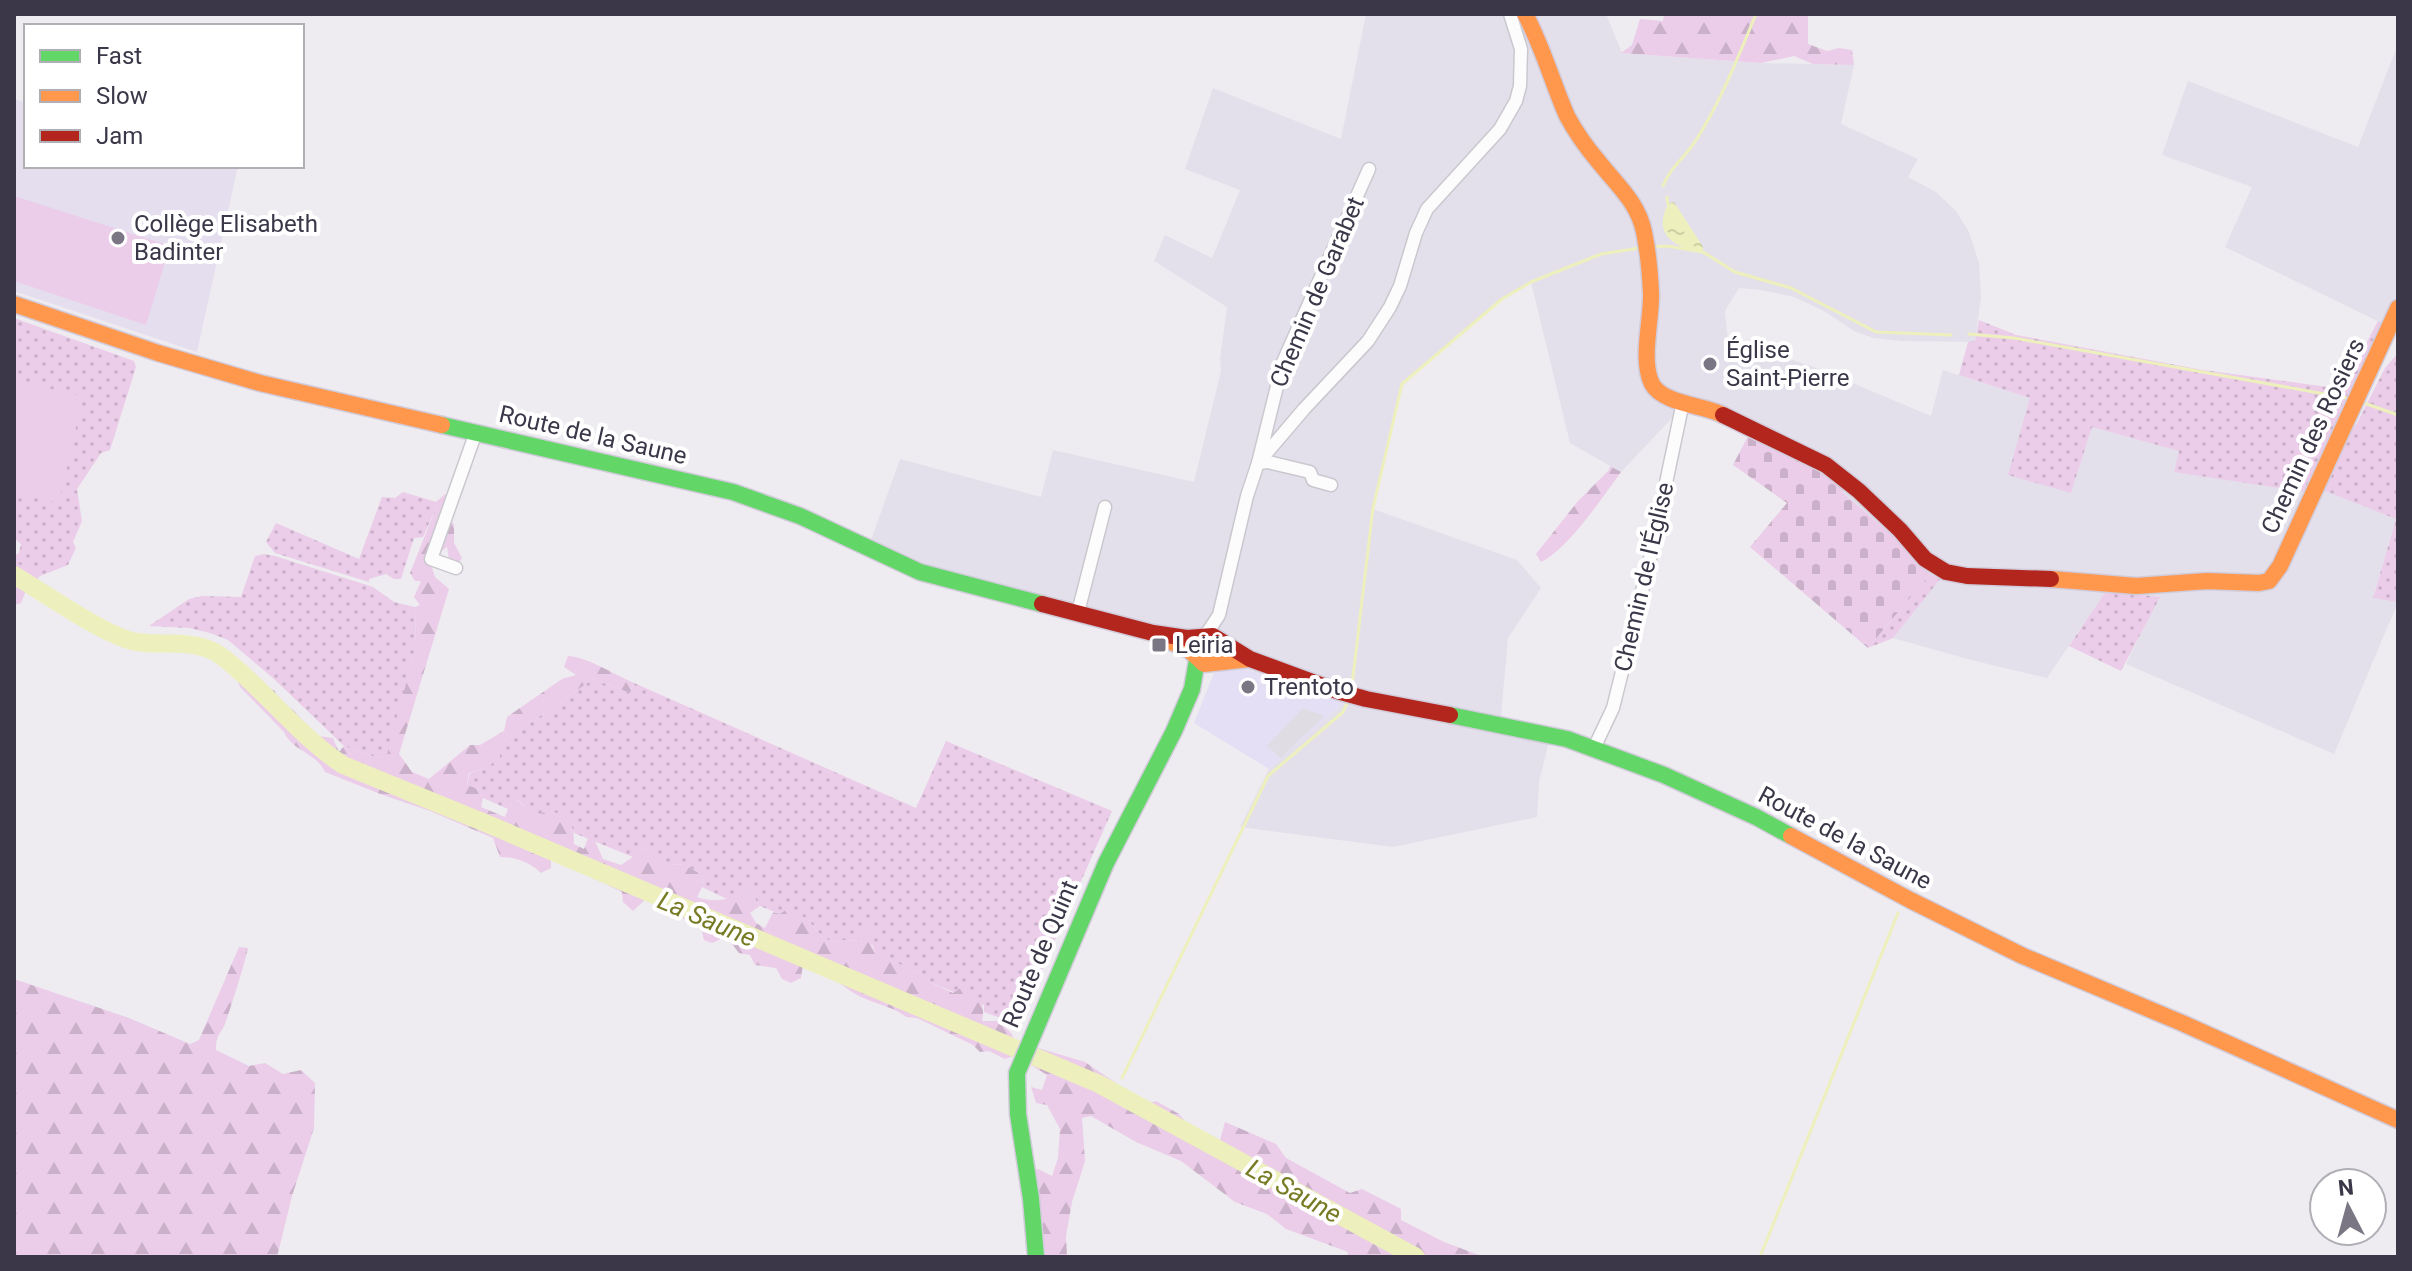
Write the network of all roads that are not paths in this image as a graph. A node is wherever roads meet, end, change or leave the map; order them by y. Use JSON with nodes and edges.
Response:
{"nodes":[{"id":1,"x":1510,"y":14,"type":"edge"},
{"id":2,"x":1525,"y":14,"type":"edge"},
{"id":3,"x":1369,"y":169,"type":"dead end"},
{"id":4,"x":14,"y":304,"type":"edge"},
{"id":5,"x":2398,"y":308,"type":"edge"},
{"id":6,"x":1683,"y":402,"type":"junction"},
{"id":7,"x":476,"y":432,"type":"junction"},
{"id":8,"x":1258,"y":463,"type":"junction"},
{"id":9,"x":1331,"y":485,"type":"dead end"},
{"id":10,"x":1105,"y":507,"type":"dead end"},
{"id":11,"x":456,"y":568,"type":"dead end"},
{"id":12,"x":1078,"y":612,"type":"junction"},
{"id":13,"x":1153,"y":633,"type":"junction"},
{"id":14,"x":1212,"y":639,"type":"junction"},
{"id":15,"x":1250,"y":659,"type":"junction"},
{"id":16,"x":1205,"y":661,"type":"junction"},
{"id":17,"x":1594,"y":748,"type":"junction"},
{"id":18,"x":2398,"y":1120,"type":"edge"},
{"id":19,"x":1036,"y":1257,"type":"edge"}],
"edges":[{"from":1,"to":8,"type":"street","name":"Chemin de Garabet"},
{"from":2,"to":6,"type":"street"},
{"from":3,"to":8,"type":"street","name":"Chemin de Garabet"},
{"from":4,"to":7,"type":"street","name":"Route de la Saune"},
{"from":5,"to":6,"type":"street","name":"Chemin des Rosiers"},
{"from":6,"to":17,"type":"street","name":"Chemin de l'Église"},
{"from":7,"to":11,"type":"street"},
{"from":7,"to":12,"type":"street","name":"Route de la Saune"},
{"from":8,"to":9,"type":"street"},
{"from":8,"to":14,"type":"street","name":"Chemin de Garabet"},
{"from":10,"to":12,"type":"street"},
{"from":12,"to":13,"type":"street","name":"Route de la Saune"},
{"from":13,"to":14,"type":"street","name":"Route de la Saune"},
{"from":13,"to":16,"type":"street","name":"Route de la Saune"},
{"from":14,"to":15,"type":"street","name":"Route de la Saune"},
{"from":14,"to":16,"type":"street"},
{"from":14,"to":16,"type":"street"},
{"from":15,"to":16,"type":"street","name":"Route de la Saune"},
{"from":15,"to":17,"type":"street","name":"Route de la Saune"},
{"from":16,"to":19,"type":"street","name":"Route de Quint"},
{"from":17,"to":18,"type":"street","name":"Route de la Saune"}]}
